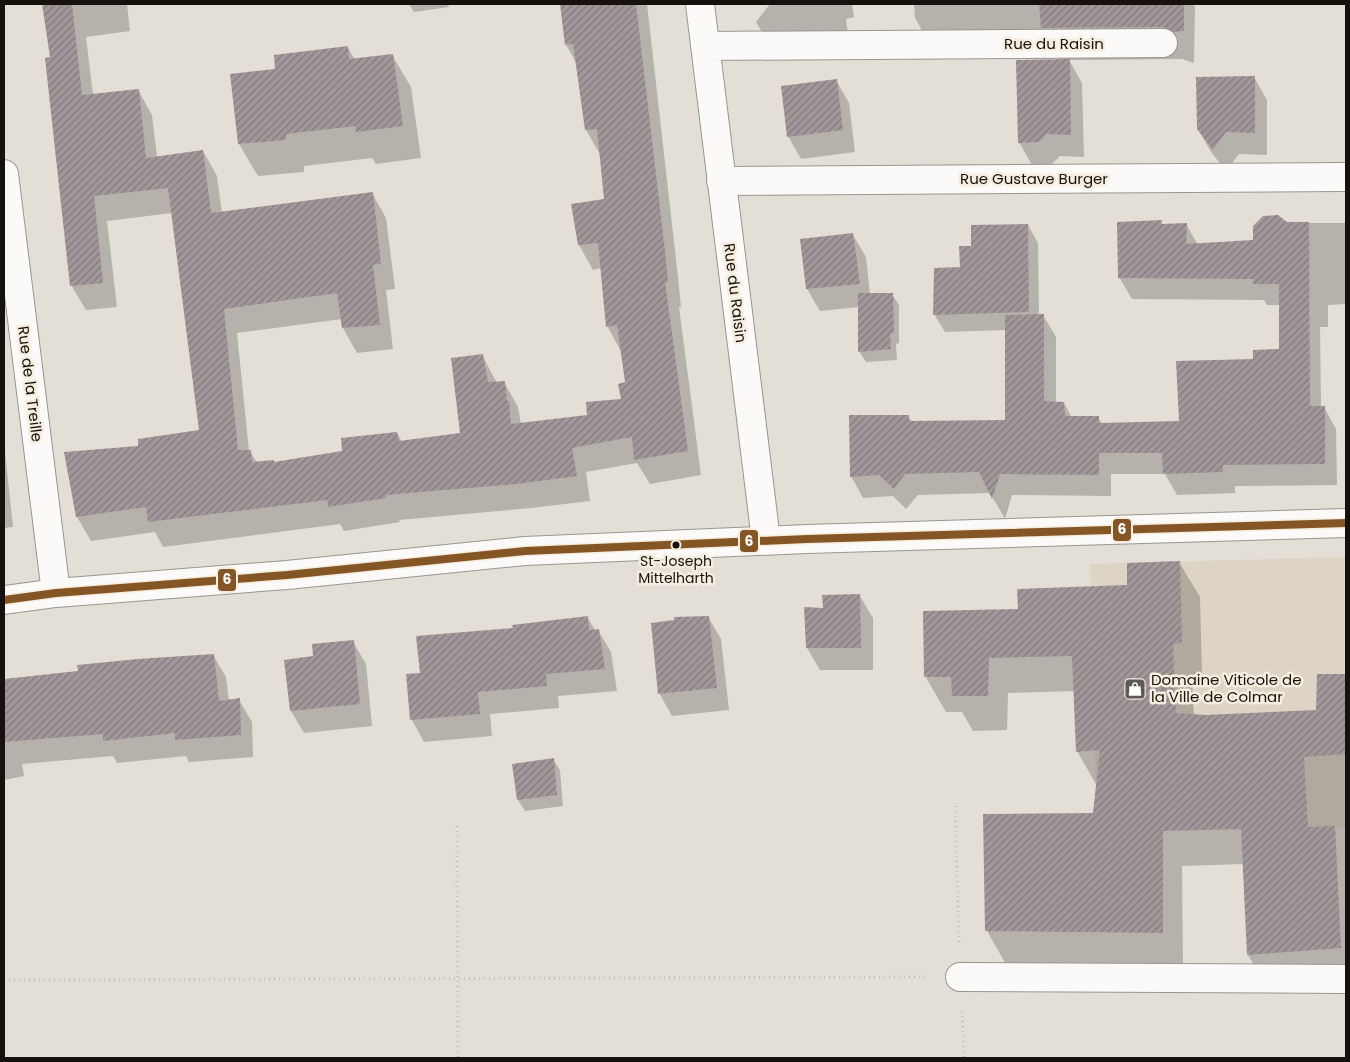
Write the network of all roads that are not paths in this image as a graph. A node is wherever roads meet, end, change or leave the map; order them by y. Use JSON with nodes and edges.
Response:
{"nodes":[{"id":1,"x":700,"y":4,"type":"edge"},
{"id":2,"x":1163,"y":43,"type":"dead end"},
{"id":3,"x":705,"y":46,"type":"junction"},
{"id":4,"x":4,"y":174,"type":"edge"},
{"id":5,"x":1346,"y":177,"type":"edge"},
{"id":6,"x":721,"y":181,"type":"junction"},
{"id":7,"x":1346,"y":523,"type":"edge"},
{"id":8,"x":766,"y":540,"type":"junction"},
{"id":9,"x":56,"y":594,"type":"junction"},
{"id":10,"x":4,"y":600,"type":"edge"},
{"id":11,"x":960,"y":977,"type":"road end"},
{"id":12,"x":1346,"y":979,"type":"edge"}],
"edges":[{"from":1,"to":3,"type":"street","name":"Rue du Raisin"},
{"from":2,"to":3,"type":"street","name":"Rue du Raisin"},
{"from":3,"to":6,"type":"street","name":"Rue du Raisin"},
{"from":4,"to":9,"type":"street","name":"Rue de la Treille"},
{"from":5,"to":6,"type":"street","name":"Rue Gustave Burger"},
{"from":6,"to":8,"type":"street","name":"Rue du Raisin"},
{"from":7,"to":8,"type":"street"},
{"from":8,"to":9,"type":"street"},
{"from":9,"to":10,"type":"street"},
{"from":11,"to":12,"type":"street"}]}
